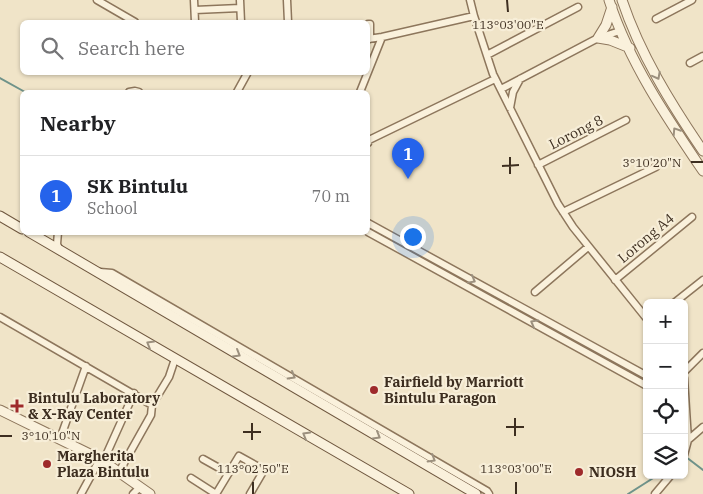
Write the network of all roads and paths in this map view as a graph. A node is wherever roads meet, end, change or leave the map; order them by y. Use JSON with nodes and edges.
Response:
{"nodes":[{"id":1,"x":97,"y":0,"type":"edge"},
{"id":2,"x":194,"y":0,"type":"edge"},
{"id":3,"x":240,"y":0,"type":"edge"},
{"id":4,"x":287,"y":0,"type":"edge"},
{"id":5,"x":470,"y":0,"type":"edge"},
{"id":6,"x":622,"y":0,"type":"edge"},
{"id":7,"x":692,"y":0,"type":"edge"},
{"id":8,"x":611,"y":3,"type":"edge"},
{"id":9,"x":578,"y":7,"type":"dead end"},
{"id":10,"x":240,"y":8,"type":"junction"},
{"id":11,"x":195,"y":10,"type":"junction"},
{"id":12,"x":474,"y":16,"type":"junction"},
{"id":13,"x":656,"y":18,"type":"dead end"},
{"id":14,"x":132,"y":20,"type":"edge"},
{"id":15,"x":195,"y":20,"type":"edge"},
{"id":16,"x":241,"y":20,"type":"edge"},
{"id":17,"x":288,"y":20,"type":"edge"},
{"id":18,"x":620,"y":31,"type":"junction"},
{"id":19,"x":382,"y":37,"type":"junction"},
{"id":20,"x":598,"y":38,"type":"junction"},
{"id":21,"x":370,"y":39,"type":"edge"},
{"id":22,"x":630,"y":48,"type":"junction"},
{"id":23,"x":487,"y":55,"type":"junction"},
{"id":24,"x":646,"y":55,"type":"junction"},
{"id":25,"x":703,"y":56,"type":"edge"},
{"id":26,"x":690,"y":63,"type":"dead end"},
{"id":27,"x":370,"y":67,"type":"edge"},
{"id":28,"x":246,"y":75,"type":"edge"},
{"id":29,"x":367,"y":75,"type":"edge"},
{"id":30,"x":495,"y":79,"type":"junction"},
{"id":31,"x":520,"y":79,"type":"junction"},
{"id":32,"x":501,"y":89,"type":"junction"},
{"id":33,"x":237,"y":90,"type":"edge"},
{"id":34,"x":361,"y":90,"type":"edge"},
{"id":35,"x":510,"y":109,"type":"junction"},
{"id":36,"x":626,"y":120,"type":"dead end"},
{"id":37,"x":370,"y":140,"type":"edge"},
{"id":38,"x":703,"y":151,"type":"edge"},
{"id":39,"x":538,"y":165,"type":"junction"},
{"id":40,"x":656,"y":167,"type":"dead end"},
{"id":41,"x":703,"y":172,"type":"edge"},
{"id":42,"x":563,"y":212,"type":"junction"},
{"id":43,"x":0,"y":215,"type":"edge"},
{"id":44,"x":692,"y":216,"type":"dead end"},
{"id":45,"x":370,"y":224,"type":"edge"},
{"id":46,"x":20,"y":226,"type":"edge"},
{"id":47,"x":370,"y":233,"type":"edge"},
{"id":48,"x":34,"y":235,"type":"edge"},
{"id":49,"x":58,"y":235,"type":"edge"},
{"id":50,"x":588,"y":247,"type":"junction"},
{"id":51,"x":60,"y":251,"type":"junction"},
{"id":52,"x":0,"y":257,"type":"edge"},
{"id":53,"x":96,"y":272,"type":"junction"},
{"id":54,"x":616,"y":280,"type":"junction"},
{"id":55,"x":703,"y":280,"type":"edge"},
{"id":56,"x":535,"y":292,"type":"dead end"},
{"id":57,"x":679,"y":299,"type":"edge"},
{"id":58,"x":643,"y":313,"type":"edge"},
{"id":59,"x":0,"y":317,"type":"edge"},
{"id":60,"x":703,"y":353,"type":"edge"},
{"id":61,"x":176,"y":359,"type":"junction"},
{"id":62,"x":86,"y":366,"type":"junction"},
{"id":63,"x":688,"y":368,"type":"edge"},
{"id":64,"x":643,"y":374,"type":"edge"},
{"id":65,"x":643,"y":384,"type":"edge"},
{"id":66,"x":134,"y":393,"type":"junction"},
{"id":67,"x":152,"y":405,"type":"junction"},
{"id":68,"x":0,"y":410,"type":"edge"},
{"id":69,"x":703,"y":427,"type":"edge"},
{"id":70,"x":60,"y":439,"type":"junction"},
{"id":71,"x":688,"y":440,"type":"edge"},
{"id":72,"x":203,"y":459,"type":"dead end"},
{"id":73,"x":101,"y":460,"type":"junction"},
{"id":74,"x":120,"y":472,"type":"junction"},
{"id":75,"x":228,"y":473,"type":"junction"},
{"id":76,"x":191,"y":478,"type":"dead end"},
{"id":77,"x":667,"y":479,"type":"edge"},
{"id":78,"x":140,"y":487,"type":"junction"},
{"id":79,"x":81,"y":494,"type":"edge"},
{"id":80,"x":133,"y":494,"type":"edge"},
{"id":81,"x":150,"y":494,"type":"edge"},
{"id":82,"x":216,"y":494,"type":"edge"},
{"id":83,"x":250,"y":494,"type":"edge"},
{"id":84,"x":409,"y":494,"type":"edge"},
{"id":85,"x":476,"y":494,"type":"edge"},
{"id":86,"x":489,"y":494,"type":"edge"},
{"id":87,"x":654,"y":494,"type":"edge"}],
"edges":[{"from":1,"to":14,"type":"street"},
{"from":2,"to":11,"type":"street"},
{"from":3,"to":10,"type":"street"},
{"from":4,"to":17,"type":"street"},
{"from":5,"to":12,"type":"street"},
{"from":6,"to":24,"type":"main road"},
{"from":7,"to":13,"type":"street"},
{"from":8,"to":18,"type":"main road"},
{"from":8,"to":20,"type":"main road"},
{"from":9,"to":23,"type":"street"},
{"from":10,"to":11,"type":"street"},
{"from":10,"to":16,"type":"street"},
{"from":11,"to":15,"type":"street"},
{"from":12,"to":19,"type":"street"},
{"from":12,"to":23,"type":"street"},
{"from":18,"to":20,"type":"street"},
{"from":18,"to":22,"type":"main road"},
{"from":18,"to":24,"type":"main road"},
{"from":19,"to":21,"type":"street"},
{"from":19,"to":27,"type":"street"},
{"from":20,"to":22,"type":"main road"},
{"from":20,"to":31,"type":"street"},
{"from":41,"to":22,"type":"main road","one_way":true},
{"from":23,"to":30,"type":"street"},
{"from":24,"to":38,"type":"main road","one_way":true},
{"from":25,"to":26,"type":"street"},
{"from":28,"to":33,"type":"street"},
{"from":29,"to":34,"type":"street"},
{"from":30,"to":32,"type":"street"},
{"from":30,"to":37,"type":"street"},
{"from":31,"to":32,"type":"street"},
{"from":31,"to":35,"type":"street"},
{"from":32,"to":35,"type":"street"},
{"from":35,"to":39,"type":"street"},
{"from":36,"to":39,"type":"street","name":"Lorong 8"},
{"from":39,"to":42,"type":"street"},
{"from":40,"to":42,"type":"street"},
{"from":42,"to":50,"type":"street"},
{"from":43,"to":46,"type":"main road"},
{"from":44,"to":54,"type":"street","name":"Lorong A4"},
{"from":45,"to":64,"type":"street","one_way":true},
{"from":65,"to":47,"type":"street","one_way":true},
{"from":48,"to":51,"type":"main road"},
{"from":49,"to":51,"type":"street"},
{"from":50,"to":54,"type":"street"},
{"from":50,"to":56,"type":"street"},
{"from":51,"to":53,"type":"main road"},
{"from":61,"to":52,"type":"main road","one_way":true},
{"from":53,"to":85,"type":"main road","one_way":true},
{"from":53,"to":86,"type":"street","one_way":true},
{"from":54,"to":58,"type":"street"},
{"from":55,"to":57,"type":"street"},
{"from":59,"to":62,"type":"street"},
{"from":60,"to":63,"type":"street"},
{"from":61,"to":67,"type":"street"},
{"from":84,"to":61,"type":"main road","one_way":true},
{"from":62,"to":66,"type":"street"},
{"from":62,"to":70,"type":"street"},
{"from":66,"to":67,"type":"street"},
{"from":66,"to":73,"type":"street"},
{"from":67,"to":74,"type":"street"},
{"from":68,"to":70,"type":"main road"},
{"from":69,"to":71,"type":"street"},
{"from":70,"to":73,"type":"main road"},
{"from":72,"to":75,"type":"street"},
{"from":73,"to":74,"type":"main road"},
{"from":73,"to":79,"type":"street"},
{"from":74,"to":78,"type":"main road"},
{"from":75,"to":82,"type":"street"},
{"from":75,"to":83,"type":"street"},
{"from":76,"to":82,"type":"street"},
{"from":77,"to":87,"type":"street"},
{"from":78,"to":80,"type":"street"},
{"from":78,"to":81,"type":"main road"}]}
